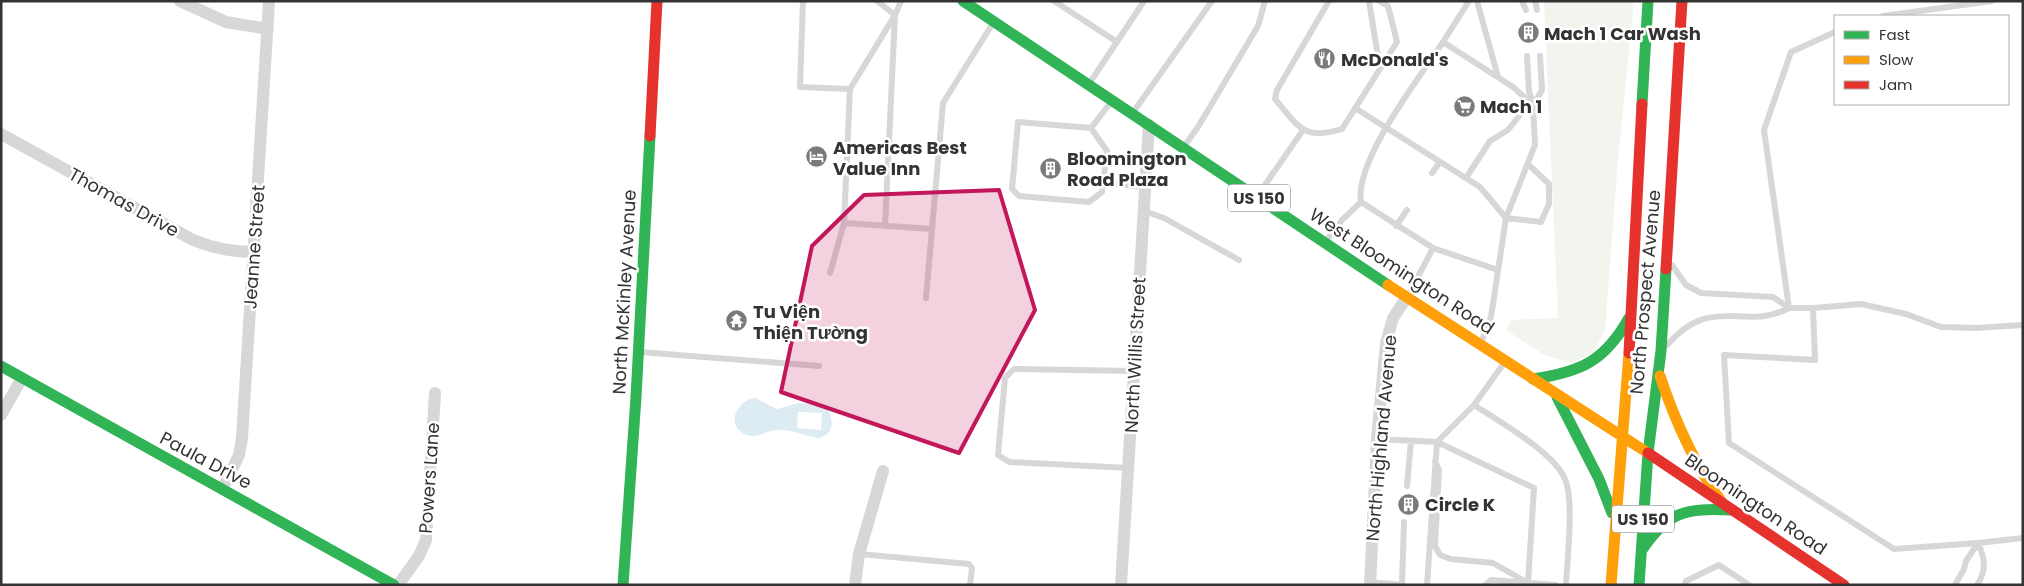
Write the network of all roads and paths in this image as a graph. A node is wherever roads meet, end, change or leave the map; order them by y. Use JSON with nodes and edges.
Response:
{"nodes":[{"id":1,"x":180,"y":1,"type":"edge"},
{"id":2,"x":269,"y":1,"type":"edge"},
{"id":3,"x":657,"y":1,"type":"edge"},
{"id":4,"x":803,"y":1,"type":"edge"},
{"id":5,"x":877,"y":1,"type":"edge"},
{"id":6,"x":901,"y":1,"type":"edge"},
{"id":7,"x":963,"y":1,"type":"edge"},
{"id":8,"x":1054,"y":1,"type":"edge"},
{"id":9,"x":1144,"y":1,"type":"edge"},
{"id":10,"x":1212,"y":1,"type":"edge"},
{"id":11,"x":1266,"y":1,"type":"edge"},
{"id":12,"x":1330,"y":1,"type":"edge"},
{"id":13,"x":1369,"y":1,"type":"edge"},
{"id":14,"x":1378,"y":1,"type":"edge"},
{"id":15,"x":1469,"y":1,"type":"edge"},
{"id":16,"x":1477,"y":1,"type":"edge"},
{"id":17,"x":1522,"y":1,"type":"edge"},
{"id":18,"x":1535,"y":1,"type":"edge"},
{"id":19,"x":1648,"y":1,"type":"edge"},
{"id":20,"x":1682,"y":1,"type":"edge"},
{"id":21,"x":1992,"y":1,"type":"edge"},
{"id":22,"x":1526,"y":10,"type":"dead end"},
{"id":23,"x":1538,"y":10,"type":"dead end"},
{"id":24,"x":896,"y":15,"type":"junction"},
{"id":25,"x":1890,"y":15,"type":"edge"},
{"id":26,"x":994,"y":22,"type":"junction"},
{"id":27,"x":268,"y":29,"type":"junction"},
{"id":28,"x":1834,"y":32,"type":"edge"},
{"id":29,"x":1117,"y":42,"type":"junction"},
{"id":30,"x":1443,"y":42,"type":"junction"},
{"id":31,"x":1527,"y":56,"type":"dead end"},
{"id":32,"x":1540,"y":56,"type":"dead end"},
{"id":33,"x":1380,"y":69,"type":"junction"},
{"id":34,"x":1498,"y":77,"type":"junction"},
{"id":35,"x":1089,"y":85,"type":"junction"},
{"id":36,"x":850,"y":89,"type":"junction"},
{"id":37,"x":1525,"y":98,"type":"junction"},
{"id":38,"x":1112,"y":101,"type":"junction"},
{"id":39,"x":1533,"y":105,"type":"junction"},
{"id":40,"x":1355,"y":108,"type":"junction"},
{"id":41,"x":1131,"y":114,"type":"junction"},
{"id":42,"x":1149,"y":125,"type":"junction"},
{"id":43,"x":1091,"y":128,"type":"junction"},
{"id":44,"x":1385,"y":128,"type":"junction"},
{"id":45,"x":1303,"y":130,"type":"junction"},
{"id":46,"x":1,"y":134,"type":"edge"},
{"id":47,"x":1183,"y":148,"type":"junction"},
{"id":48,"x":1440,"y":162,"type":"junction"},
{"id":49,"x":1528,"y":164,"type":"junction"},
{"id":50,"x":1432,"y":173,"type":"dead end"},
{"id":51,"x":1466,"y":178,"type":"junction"},
{"id":52,"x":1103,"y":183,"type":"junction"},
{"id":53,"x":1145,"y":187,"type":"junction"},
{"id":54,"x":1257,"y":196,"type":"junction"},
{"id":55,"x":1361,"y":202,"type":"junction"},
{"id":56,"x":1407,"y":210,"type":"dead end"},
{"id":57,"x":1144,"y":211,"type":"junction"},
{"id":58,"x":1506,"y":218,"type":"junction"},
{"id":59,"x":844,"y":223,"type":"junction"},
{"id":60,"x":885,"y":226,"type":"junction"},
{"id":61,"x":1396,"y":226,"type":"junction"},
{"id":62,"x":932,"y":229,"type":"junction"},
{"id":63,"x":1325,"y":242,"type":"junction"},
{"id":64,"x":1433,"y":248,"type":"junction"},
{"id":65,"x":254,"y":252,"type":"junction"},
{"id":66,"x":1667,"y":256,"type":"junction"},
{"id":67,"x":1239,"y":260,"type":"dead end"},
{"id":68,"x":1498,"y":270,"type":"junction"},
{"id":69,"x":830,"y":273,"type":"dead end"},
{"id":70,"x":1408,"y":297,"type":"junction"},
{"id":71,"x":926,"y":298,"type":"dead end"},
{"id":72,"x":1789,"y":308,"type":"junction"},
{"id":73,"x":1813,"y":308,"type":"junction"},
{"id":74,"x":1632,"y":314,"type":"junction"},
{"id":75,"x":2023,"y":325,"type":"edge"},
{"id":76,"x":1480,"y":343,"type":"junction"},
{"id":77,"x":1661,"y":351,"type":"junction"},
{"id":78,"x":638,"y":352,"type":"junction"},
{"id":79,"x":1505,"y":361,"type":"junction"},
{"id":80,"x":1,"y":366,"type":"edge"},
{"id":81,"x":820,"y":366,"type":"dead end"},
{"id":82,"x":1134,"y":371,"type":"junction"},
{"id":83,"x":1659,"y":373,"type":"junction"},
{"id":84,"x":22,"y":378,"type":"junction"},
{"id":85,"x":1533,"y":379,"type":"junction"},
{"id":86,"x":435,"y":393,"type":"dead end"},
{"id":87,"x":1556,"y":394,"type":"junction"},
{"id":88,"x":1474,"y":405,"type":"junction"},
{"id":89,"x":1,"y":416,"type":"edge"},
{"id":90,"x":1623,"y":438,"type":"junction"},
{"id":91,"x":1377,"y":439,"type":"junction"},
{"id":92,"x":1411,"y":441,"type":"junction"},
{"id":93,"x":1437,"y":442,"type":"junction"},
{"id":94,"x":1648,"y":453,"type":"junction"},
{"id":95,"x":1435,"y":461,"type":"junction"},
{"id":96,"x":1128,"y":468,"type":"junction"},
{"id":97,"x":883,"y":472,"type":"dead end"},
{"id":98,"x":1407,"y":486,"type":"dead end"},
{"id":99,"x":222,"y":488,"type":"junction"},
{"id":100,"x":1721,"y":501,"type":"junction"},
{"id":101,"x":1731,"y":510,"type":"junction"},
{"id":102,"x":1404,"y":522,"type":"dead end"},
{"id":103,"x":1614,"y":524,"type":"junction"},
{"id":104,"x":2023,"y":538,"type":"edge"},
{"id":105,"x":1978,"y":542,"type":"junction"},
{"id":106,"x":1641,"y":552,"type":"junction"},
{"id":107,"x":859,"y":554,"type":"junction"},
{"id":108,"x":1528,"y":583,"type":"junction"},
{"id":109,"x":1370,"y":584,"type":"edge"},
{"id":110,"x":396,"y":585,"type":"edge"},
{"id":111,"x":623,"y":585,"type":"edge"},
{"id":112,"x":855,"y":585,"type":"edge"},
{"id":113,"x":970,"y":585,"type":"edge"},
{"id":114,"x":1121,"y":585,"type":"edge"},
{"id":115,"x":1402,"y":585,"type":"edge"},
{"id":116,"x":1427,"y":585,"type":"edge"},
{"id":117,"x":1485,"y":585,"type":"edge"},
{"id":118,"x":1556,"y":585,"type":"edge"},
{"id":119,"x":1566,"y":585,"type":"edge"},
{"id":120,"x":1611,"y":585,"type":"edge"},
{"id":121,"x":1639,"y":585,"type":"edge"},
{"id":122,"x":1685,"y":585,"type":"edge"},
{"id":123,"x":1749,"y":585,"type":"edge"},
{"id":124,"x":1844,"y":585,"type":"edge"},
{"id":125,"x":1955,"y":585,"type":"edge"},
{"id":126,"x":1977,"y":585,"type":"edge"}],
"edges":[{"from":1,"to":27,"type":"street"},
{"from":2,"to":27,"type":"street","name":"Jeanne Street"},
{"from":3,"to":78,"type":"main road","name":"North McKinley Avenue"},
{"from":4,"to":36,"type":"lane"},
{"from":5,"to":24,"type":"lane"},
{"from":6,"to":24,"type":"lane"},
{"from":7,"to":26,"type":"main road","name":"West Bloomington Road","number":"US 150"},
{"from":8,"to":29,"type":"lane"},
{"from":9,"to":29,"type":"lane"},
{"from":10,"to":41,"type":"lane"},
{"from":11,"to":47,"type":"lane"},
{"from":12,"to":45,"type":"lane"},
{"from":13,"to":33,"type":"lane"},
{"from":14,"to":33,"type":"lane"},
{"from":15,"to":30,"type":"lane"},
{"from":16,"to":34,"type":"lane"},
{"from":17,"to":22,"type":"lane"},
{"from":18,"to":23,"type":"lane"},
{"from":19,"to":74,"type":"main road","name":"North Prospect Avenue"},
{"from":20,"to":66,"type":"main road","name":"North Prospect Avenue"},
{"from":21,"to":25,"type":"lane"},
{"from":24,"to":36,"type":"lane"},
{"from":24,"to":60,"type":"lane"},
{"from":26,"to":35,"type":"main road","name":"West Bloomington Road","number":"US 150"},
{"from":26,"to":62,"type":"lane"},
{"from":27,"to":65,"type":"street","name":"Jeanne Street"},
{"from":28,"to":72,"type":"lane"},
{"from":29,"to":35,"type":"lane"},
{"from":30,"to":34,"type":"lane"},
{"from":30,"to":44,"type":"lane"},
{"from":31,"to":39,"type":"lane"},
{"from":32,"to":39,"type":"lane"},
{"from":33,"to":40,"type":"lane"},
{"from":34,"to":37,"type":"lane"},
{"from":35,"to":38,"type":"main road","name":"West Bloomington Road","number":"US 150"},
{"from":36,"to":59,"type":"lane"},
{"from":37,"to":39,"type":"lane"},
{"from":37,"to":51,"type":"lane"},
{"from":38,"to":41,"type":"main road","name":"West Bloomington Road","number":"US 150"},
{"from":38,"to":43,"type":"lane"},
{"from":39,"to":49,"type":"lane"},
{"from":40,"to":44,"type":"lane"},
{"from":40,"to":45,"type":"lane"},
{"from":41,"to":42,"type":"main road","name":"West Bloomington Road","number":"US 150"},
{"from":42,"to":47,"type":"main road","name":"West Bloomington Road","number":"US 150"},
{"from":42,"to":53,"type":"street","name":"North Willis Street"},
{"from":43,"to":52,"type":"lane"},
{"from":43,"to":52,"type":"lane"},
{"from":44,"to":48,"type":"lane"},
{"from":44,"to":55,"type":"lane"},
{"from":45,"to":54,"type":"lane"},
{"from":46,"to":65,"type":"street","name":"Thomas Drive"},
{"from":47,"to":54,"type":"main road","name":"West Bloomington Road","number":"US 150"},
{"from":48,"to":50,"type":"lane"},
{"from":48,"to":51,"type":"lane"},
{"from":49,"to":58,"type":"lane"},
{"from":49,"to":58,"type":"lane"},
{"from":51,"to":58,"type":"lane"},
{"from":52,"to":53,"type":"lane"},
{"from":53,"to":57,"type":"street","name":"North Willis Street"},
{"from":54,"to":63,"type":"main road","name":"West Bloomington Road","number":"US 150"},
{"from":55,"to":61,"type":"lane"},
{"from":55,"to":63,"type":"lane"},
{"from":56,"to":61,"type":"lane"},
{"from":57,"to":67,"type":"lane"},
{"from":57,"to":82,"type":"street","name":"North Willis Street"},
{"from":58,"to":68,"type":"lane"},
{"from":59,"to":60,"type":"lane"},
{"from":59,"to":69,"type":"lane"},
{"from":60,"to":62,"type":"lane"},
{"from":61,"to":64,"type":"lane"},
{"from":62,"to":71,"type":"lane"},
{"from":63,"to":70,"type":"main road","name":"West Bloomington Road","number":"US 150"},
{"from":64,"to":68,"type":"lane"},
{"from":64,"to":70,"type":"lane"},
{"from":65,"to":99,"type":"street","name":"Jeanne Street"},
{"from":66,"to":72,"type":"lane"},
{"from":66,"to":77,"type":"main road","name":"North Prospect Avenue"},
{"from":68,"to":76,"type":"lane"},
{"from":70,"to":76,"type":"main road","name":"West Bloomington Road","number":"US 150"},
{"from":70,"to":91,"type":"street","name":"North Highland Avenue"},
{"from":72,"to":73,"type":"lane"},
{"from":72,"to":77,"type":"lane"},
{"from":73,"to":75,"type":"lane"},
{"from":73,"to":105,"type":"lane"},
{"from":74,"to":85,"type":"main road"},
{"from":74,"to":90,"type":"main road","name":"North Prospect Avenue"},
{"from":76,"to":79,"type":"main road","name":"West Bloomington Road","number":"US 150"},
{"from":77,"to":83,"type":"main road","name":"North Prospect Avenue"},
{"from":78,"to":81,"type":"lane"},
{"from":78,"to":111,"type":"main road","name":"North McKinley Avenue"},
{"from":79,"to":85,"type":"main road","name":"West Bloomington Road","number":"US 150"},
{"from":79,"to":88,"type":"lane"},
{"from":80,"to":84,"type":"main road","name":"Paula Drive"},
{"from":82,"to":96,"type":"street","name":"North Willis Street"},
{"from":82,"to":96,"type":"lane"},
{"from":83,"to":94,"type":"main road","name":"North Prospect Avenue"},
{"from":83,"to":100,"type":"main road"},
{"from":84,"to":89,"type":"street"},
{"from":84,"to":99,"type":"main road","name":"Paula Drive"},
{"from":85,"to":87,"type":"main road","name":"West Bloomington Road","number":"US 150"},
{"from":86,"to":110,"type":"street","name":"Powers Lane"},
{"from":87,"to":90,"type":"main road","name":"West Bloomington Road","number":"US 150"},
{"from":87,"to":103,"type":"main road"},
{"from":88,"to":93,"type":"lane"},
{"from":88,"to":119,"type":"lane"},
{"from":90,"to":94,"type":"main road","name":"West Bloomington Road","number":"US 150"},
{"from":90,"to":103,"type":"main road","name":"North Prospect Avenue"},
{"from":91,"to":92,"type":"lane"},
{"from":91,"to":109,"type":"street","name":"North Highland Avenue"},
{"from":92,"to":93,"type":"lane"},
{"from":92,"to":98,"type":"lane"},
{"from":93,"to":95,"type":"lane"},
{"from":93,"to":108,"type":"lane"},
{"from":94,"to":100,"type":"main road","name":"Bloomington Road"},
{"from":94,"to":106,"type":"main road","name":"North Prospect Avenue","number":"US 150"},
{"from":95,"to":108,"type":"lane"},
{"from":95,"to":116,"type":"lane"},
{"from":96,"to":114,"type":"street","name":"North Willis Street"},
{"from":97,"to":107,"type":"street"},
{"from":99,"to":110,"type":"main road","name":"Paula Drive"},
{"from":100,"to":101,"type":"main road","name":"Bloomington Road"},
{"from":101,"to":106,"type":"main road"},
{"from":101,"to":124,"type":"main road","name":"Bloomington Road"},
{"from":102,"to":115,"type":"lane"},
{"from":103,"to":120,"type":"main road","name":"North Prospect Avenue","number":"US 150"},
{"from":104,"to":105,"type":"lane"},
{"from":105,"to":125,"type":"lane"},
{"from":105,"to":126,"type":"lane"},
{"from":106,"to":121,"type":"main road","name":"North Prospect Avenue","number":"US 150"},
{"from":107,"to":112,"type":"street"},
{"from":107,"to":113,"type":"lane"},
{"from":108,"to":117,"type":"lane"},
{"from":108,"to":118,"type":"lane"},
{"from":109,"to":115,"type":"lane"},
{"from":122,"to":123,"type":"lane"}]}
